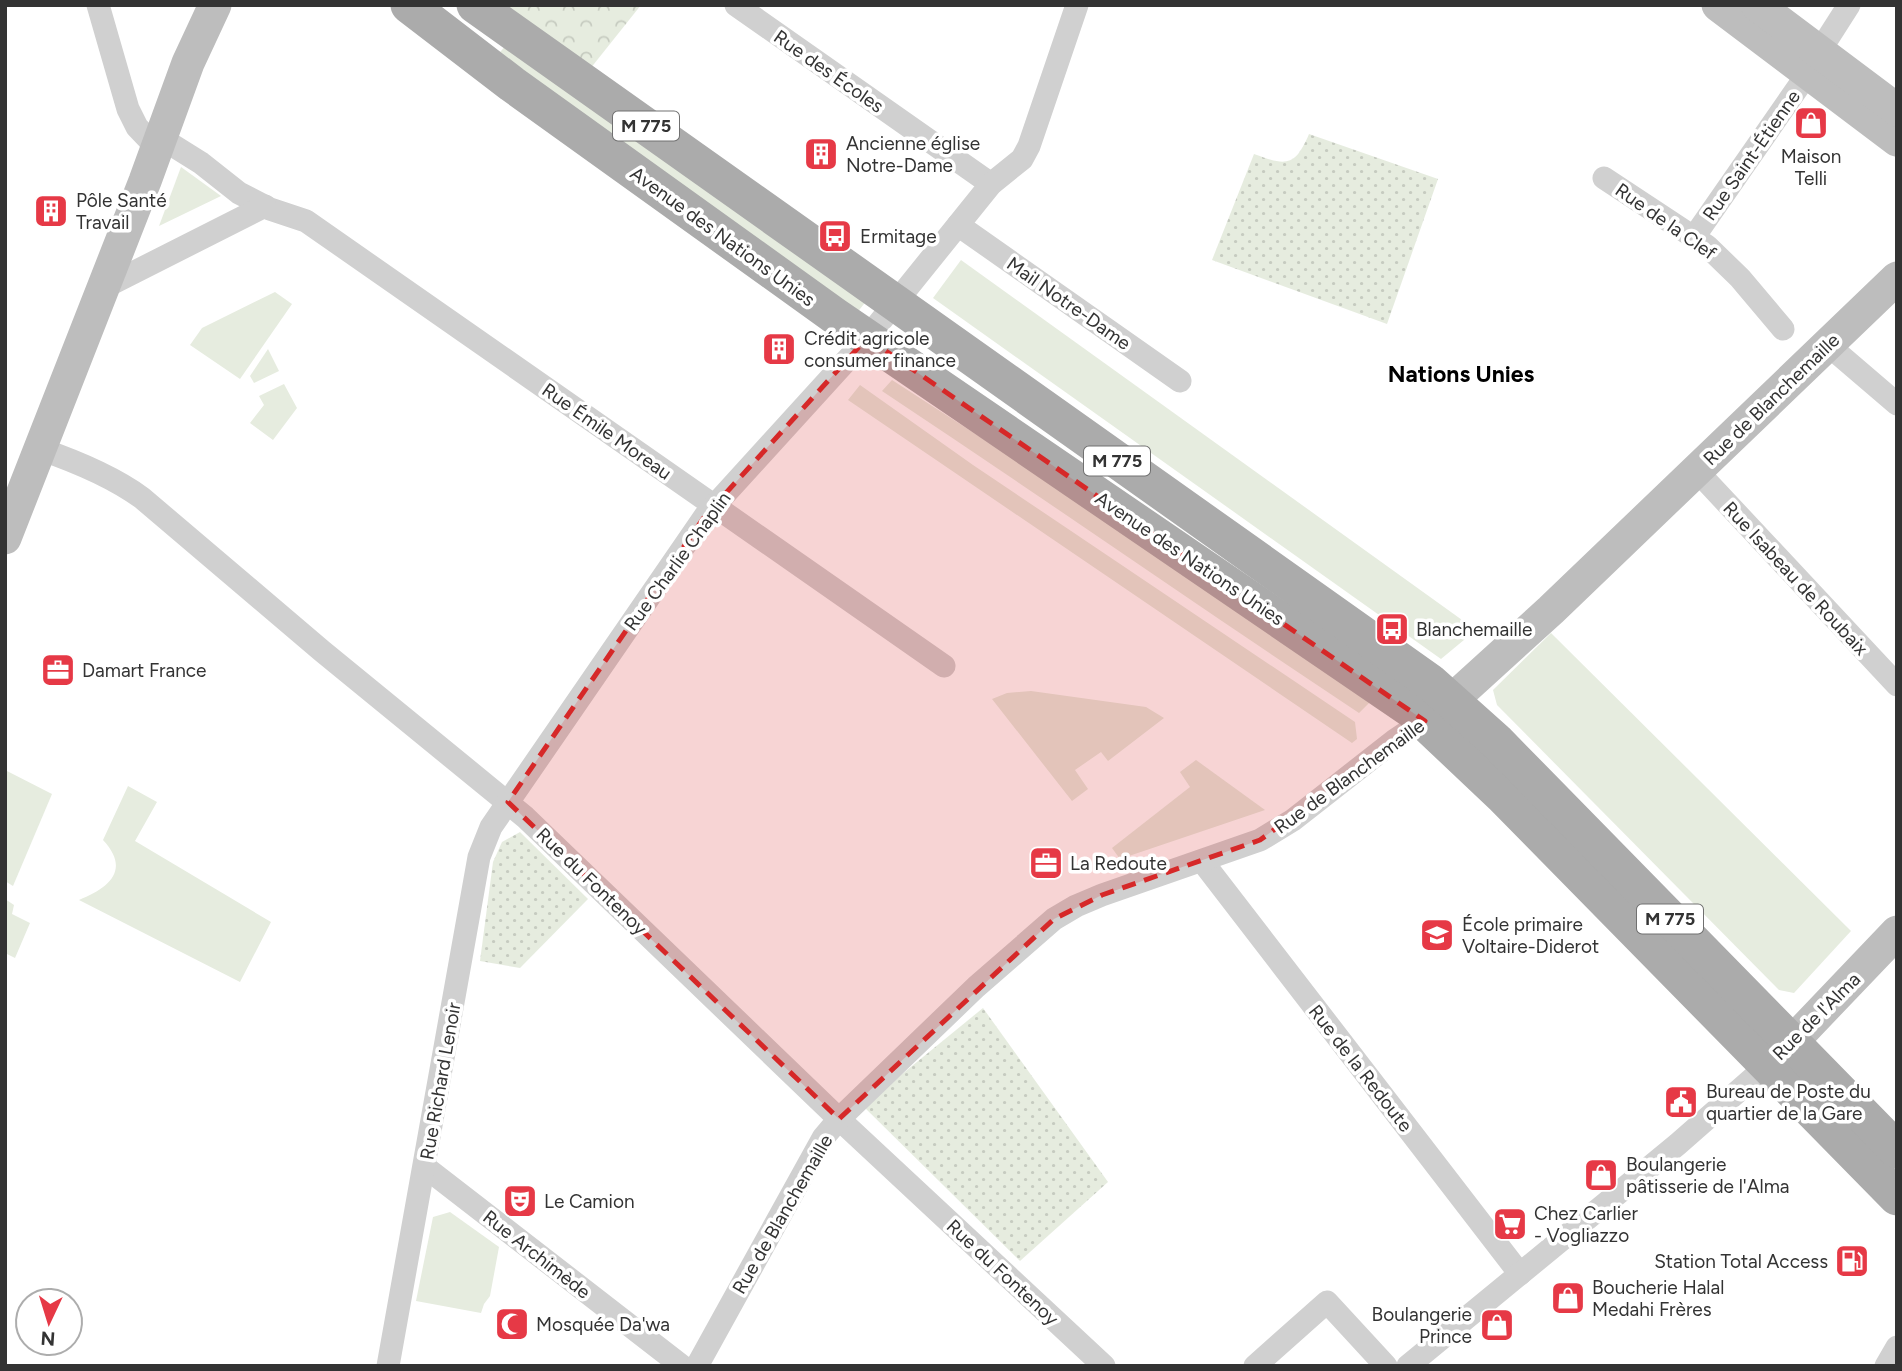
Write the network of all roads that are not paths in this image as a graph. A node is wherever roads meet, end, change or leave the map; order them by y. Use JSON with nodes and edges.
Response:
{"nodes":[{"id":1,"x":98,"y":5,"type":"edge"},
{"id":2,"x":215,"y":5,"type":"edge"},
{"id":3,"x":409,"y":5,"type":"edge"},
{"id":4,"x":475,"y":5,"type":"edge"},
{"id":5,"x":736,"y":5,"type":"edge"},
{"id":6,"x":1077,"y":5,"type":"edge"},
{"id":7,"x":1718,"y":5,"type":"edge"},
{"id":8,"x":1757,"y":5,"type":"edge"},
{"id":9,"x":1849,"y":5,"type":"edge"},
{"id":10,"x":1814,"y":62,"type":"junction"},
{"id":11,"x":1897,"y":110,"type":"edge"},
{"id":12,"x":1897,"y":141,"type":"edge"},
{"id":13,"x":159,"y":143,"type":"junction"},
{"id":14,"x":1604,"y":178,"type":"dead end"},
{"id":15,"x":991,"y":184,"type":"junction"},
{"id":16,"x":265,"y":206,"type":"junction"},
{"id":17,"x":958,"y":225,"type":"junction"},
{"id":18,"x":1694,"y":237,"type":"junction"},
{"id":19,"x":1897,"y":278,"type":"edge"},
{"id":20,"x":103,"y":288,"type":"junction"},
{"id":21,"x":896,"y":304,"type":"junction"},
{"id":22,"x":1783,"y":329,"type":"dead end"},
{"id":23,"x":867,"y":338,"type":"junction"},
{"id":24,"x":1828,"y":345,"type":"junction"},
{"id":25,"x":1180,"y":380,"type":"dead end"},
{"id":26,"x":1897,"y":404,"type":"edge"},
{"id":27,"x":40,"y":449,"type":"junction"},
{"id":28,"x":1696,"y":470,"type":"junction"},
{"id":29,"x":714,"y":505,"type":"junction"},
{"id":30,"x":5,"y":538,"type":"edge"},
{"id":31,"x":944,"y":666,"type":"dead end"},
{"id":32,"x":1897,"y":685,"type":"edge"},
{"id":33,"x":1439,"y":710,"type":"junction"},
{"id":34,"x":508,"y":802,"type":"junction"},
{"id":35,"x":1202,"y":861,"type":"junction"},
{"id":36,"x":1897,"y":932,"type":"edge"},
{"id":37,"x":1779,"y":1054,"type":"junction"},
{"id":38,"x":839,"y":1119,"type":"junction"},
{"id":39,"x":1897,"y":1150,"type":"edge"},
{"id":40,"x":425,"y":1167,"type":"junction"},
{"id":41,"x":1897,"y":1197,"type":"edge"},
{"id":42,"x":1520,"y":1274,"type":"junction"},
{"id":43,"x":1897,"y":1347,"type":"edge"},
{"id":44,"x":388,"y":1366,"type":"edge"},
{"id":45,"x":682,"y":1366,"type":"edge"},
{"id":46,"x":697,"y":1366,"type":"edge"},
{"id":47,"x":1104,"y":1366,"type":"edge"},
{"id":48,"x":1255,"y":1366,"type":"edge"},
{"id":49,"x":1386,"y":1366,"type":"edge"},
{"id":50,"x":1408,"y":1366,"type":"edge"},
{"id":51,"x":1886,"y":1366,"type":"edge"}],
"edges":[{"from":1,"to":13,"type":"street","name":"Rue Émile Moreau"},
{"from":2,"to":13,"type":"street"},
{"from":3,"to":23,"type":"main road","name":"Avenue des Nations Unies","number":"M 775"},
{"from":4,"to":21,"type":"main road","name":"Avenue des Nations Unies","number":"M 775"},
{"from":5,"to":15,"type":"street","name":"Rue des Écoles"},
{"from":6,"to":15,"type":"street","name":"Rue Charlie Chaplin"},
{"from":7,"to":10,"type":"street"},
{"from":8,"to":10,"type":"street"},
{"from":9,"to":10,"type":"street","name":"Rue Saint-Étienne"},
{"from":10,"to":11,"type":"street"},
{"from":10,"to":12,"type":"street"},
{"from":10,"to":18,"type":"street","name":"Rue Saint-Étienne"},
{"from":13,"to":16,"type":"street","name":"Rue Émile Moreau"},
{"from":13,"to":20,"type":"street"},
{"from":14,"to":18,"type":"street","name":"Rue de la Clef"},
{"from":15,"to":17,"type":"street","name":"Rue Charlie Chaplin"},
{"from":16,"to":20,"type":"street"},
{"from":16,"to":29,"type":"street","name":"Rue Émile Moreau"},
{"from":17,"to":21,"type":"street","name":"Rue Charlie Chaplin"},
{"from":17,"to":25,"type":"street","name":"Mail Notre-Dame"},
{"from":18,"to":22,"type":"street","name":"Rue de la Clef"},
{"from":19,"to":24,"type":"street","name":"Rue de Blanchemaille"},
{"from":20,"to":27,"type":"street"},
{"from":21,"to":23,"type":"street","name":"Rue Charlie Chaplin"},
{"from":21,"to":33,"type":"main road","name":"Avenue des Nations Unies","number":"M 775"},
{"from":23,"to":29,"type":"street","name":"Rue Charlie Chaplin"},
{"from":23,"to":33,"type":"main road","name":"Avenue des Nations Unies","number":"M 775"},
{"from":24,"to":26,"type":"street"},
{"from":24,"to":28,"type":"street","name":"Rue de Blanchemaille"},
{"from":27,"to":30,"type":"street"},
{"from":27,"to":34,"type":"street","name":"Rue du Fontenoy"},
{"from":28,"to":32,"type":"street","name":"Rue Isabeau de Roubaix"},
{"from":28,"to":33,"type":"street","name":"Rue de Blanchemaille"},
{"from":29,"to":31,"type":"street","name":"Rue Émile Moreau"},
{"from":29,"to":34,"type":"street","name":"Rue Charlie Chaplin"},
{"from":33,"to":35,"type":"street","name":"Rue de Blanchemaille"},
{"from":33,"to":37,"type":"main road","name":"Avenue des Nations Unies","number":"M 775"},
{"from":34,"to":38,"type":"street","name":"Rue du Fontenoy"},
{"from":34,"to":40,"type":"street","name":"Rue Richard Lenoir"},
{"from":35,"to":38,"type":"street","name":"Rue de Blanchemaille"},
{"from":35,"to":42,"type":"street","name":"Rue de la Redoute"},
{"from":36,"to":37,"type":"street","name":"Rue de l'Alma"},
{"from":37,"to":39,"type":"main road","name":"Avenue des Nations Unies","number":"M 775"},
{"from":37,"to":41,"type":"main road","name":"Avenue des Nations Unies","number":"M 775"},
{"from":37,"to":42,"type":"street","name":"Rue de l'Alma"},
{"from":38,"to":46,"type":"street","name":"Rue de Blanchemaille"},
{"from":38,"to":47,"type":"street","name":"Rue du Fontenoy"},
{"from":40,"to":44,"type":"street","name":"Rue Richard Lenoir"},
{"from":40,"to":45,"type":"street","name":"Rue Archimède"},
{"from":42,"to":50,"type":"street","name":"Rue de l'Alma"},
{"from":43,"to":51,"type":"street"},
{"from":48,"to":49,"type":"street"}]}
